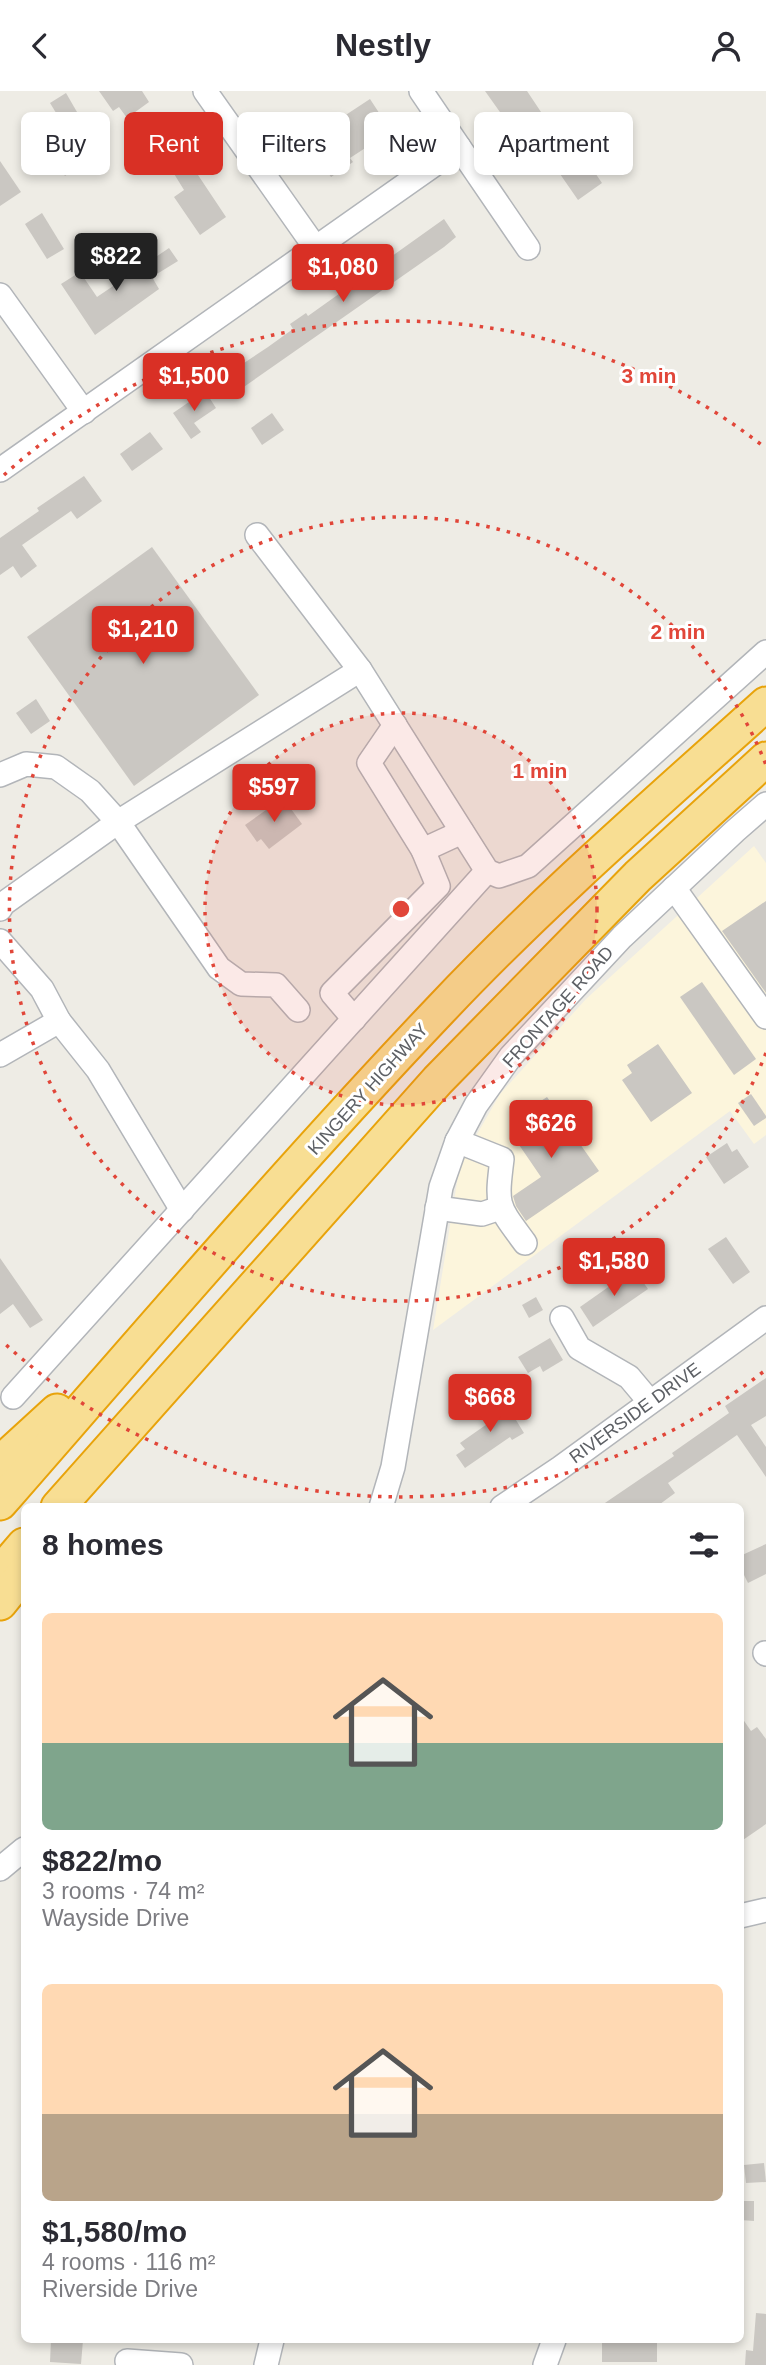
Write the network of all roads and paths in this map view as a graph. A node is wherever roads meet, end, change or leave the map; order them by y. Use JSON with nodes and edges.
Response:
{"nodes":[{"id":1,"x":205,"y":91,"type":"edge"},
{"id":2,"x":421,"y":91,"type":"edge"},
{"id":3,"x":435,"y":112,"type":"edge"},
{"id":4,"x":460,"y":148,"type":"edge"},
{"id":5,"x":419,"y":175,"type":"edge"},
{"id":6,"x":315,"y":247,"type":"junction"},
{"id":7,"x":528,"y":248,"type":"dead end"},
{"id":8,"x":0,"y":295,"type":"edge"},
{"id":9,"x":84,"y":411,"type":"junction"},
{"id":10,"x":0,"y":470,"type":"edge"},
{"id":11,"x":257,"y":535,"type":"dead end"},
{"id":12,"x":766,"y":652,"type":"edge"},
{"id":13,"x":360,"y":670,"type":"junction"},
{"id":14,"x":766,"y":704,"type":"edge"},
{"id":15,"x":396,"y":726,"type":"junction"},
{"id":16,"x":766,"y":759,"type":"edge"},
{"id":17,"x":0,"y":775,"type":"edge"},
{"id":18,"x":766,"y":804,"type":"edge"},
{"id":19,"x":118,"y":822,"type":"junction"},
{"id":20,"x":462,"y":832,"type":"junction"},
{"id":21,"x":423,"y":850,"type":"junction"},
{"id":22,"x":487,"y":871,"type":"junction"},
{"id":23,"x":674,"y":888,"type":"junction"},
{"id":24,"x":0,"y":909,"type":"edge"},
{"id":25,"x":0,"y":941,"type":"edge"},
{"id":26,"x":298,"y":1010,"type":"dead end"},
{"id":27,"x":766,"y":1017,"type":"edge"},
{"id":28,"x":354,"y":1019,"type":"junction"},
{"id":29,"x":59,"y":1021,"type":"junction"},
{"id":30,"x":0,"y":1055,"type":"edge"},
{"id":31,"x":457,"y":1141,"type":"junction"},
{"id":32,"x":437,"y":1208,"type":"junction"},
{"id":33,"x":500,"y":1208,"type":"junction"},
{"id":34,"x":182,"y":1210,"type":"junction"},
{"id":35,"x":251,"y":1216,"type":"junction"},
{"id":36,"x":525,"y":1243,"type":"dead end"},
{"id":37,"x":562,"y":1318,"type":"dead end"},
{"id":38,"x":766,"y":1318,"type":"edge"},
{"id":39,"x":13,"y":1397,"type":"dead end"},
{"id":40,"x":650,"y":1402,"type":"junction"},
{"id":41,"x":132,"y":1421,"type":"junction"},
{"id":42,"x":0,"y":1463,"type":"edge"},
{"id":43,"x":0,"y":1503,"type":"edge"},
{"id":44,"x":61,"y":1503,"type":"edge"},
{"id":45,"x":80,"y":1503,"type":"edge"},
{"id":46,"x":382,"y":1503,"type":"edge"},
{"id":47,"x":508,"y":1503,"type":"edge"},
{"id":48,"x":21,"y":1548,"type":"edge"},
{"id":49,"x":0,"y":1573,"type":"edge"},
{"id":50,"x":21,"y":1577,"type":"edge"},
{"id":51,"x":0,"y":1603,"type":"edge"},
{"id":52,"x":21,"y":1852,"type":"edge"},
{"id":53,"x":0,"y":1869,"type":"edge"},
{"id":54,"x":766,"y":1910,"type":"edge"},
{"id":55,"x":744,"y":1915,"type":"edge"},
{"id":56,"x":271,"y":2343,"type":"edge"},
{"id":57,"x":553,"y":2343,"type":"edge"},
{"id":58,"x":127,"y":2361,"type":"dead end"},
{"id":59,"x":181,"y":2365,"type":"edge"},
{"id":60,"x":266,"y":2365,"type":"edge"},
{"id":61,"x":545,"y":2365,"type":"edge"}],
"edges":[{"from":1,"to":6,"type":"street"},
{"from":2,"to":3,"type":"street"},
{"from":4,"to":7,"type":"street"},
{"from":5,"to":6,"type":"street"},
{"from":6,"to":9,"type":"street"},
{"from":8,"to":9,"type":"street"},
{"from":9,"to":10,"type":"street"},
{"from":11,"to":13,"type":"street"},
{"from":12,"to":22,"type":"street"},
{"from":13,"to":15,"type":"street"},
{"from":13,"to":19,"type":"street"},
{"from":14,"to":35,"type":"highway","name":"KINGERY HIGHWAY"},
{"from":15,"to":20,"type":"street"},
{"from":15,"to":21,"type":"street"},
{"from":16,"to":41,"type":"highway"},
{"from":17,"to":19,"type":"street"},
{"from":18,"to":23,"type":"street","name":"FRONTAGE ROAD"},
{"from":19,"to":24,"type":"street"},
{"from":19,"to":26,"type":"street"},
{"from":20,"to":21,"type":"street"},
{"from":20,"to":22,"type":"street"},
{"from":21,"to":28,"type":"street"},
{"from":22,"to":28,"type":"street"},
{"from":23,"to":27,"type":"street"},
{"from":23,"to":31,"type":"street","name":"FRONTAGE ROAD"},
{"from":25,"to":29,"type":"street"},
{"from":28,"to":34,"type":"street"},
{"from":29,"to":30,"type":"street"},
{"from":29,"to":34,"type":"street"},
{"from":31,"to":32,"type":"street","name":"FRONTAGE ROAD"},
{"from":31,"to":33,"type":"street"},
{"from":32,"to":33,"type":"street"},
{"from":32,"to":46,"type":"street","name":"FRONTAGE ROAD"},
{"from":33,"to":36,"type":"street"},
{"from":34,"to":39,"type":"street"},
{"from":35,"to":42,"type":"highway"},
{"from":35,"to":43,"type":"highway","name":"KINGERY HIGHWAY"},
{"from":37,"to":40,"type":"street"},
{"from":38,"to":40,"type":"street","name":"RIVERSIDE DRIVE"},
{"from":40,"to":47,"type":"street","name":"RIVERSIDE DRIVE"},
{"from":41,"to":44,"type":"highway"},
{"from":41,"to":45,"type":"highway"},
{"from":48,"to":49,"type":"highway"},
{"from":50,"to":51,"type":"highway"},
{"from":52,"to":53,"type":"street"},
{"from":54,"to":55,"type":"street"},
{"from":56,"to":60,"type":"street"},
{"from":57,"to":61,"type":"street"},
{"from":58,"to":59,"type":"street"}]}
